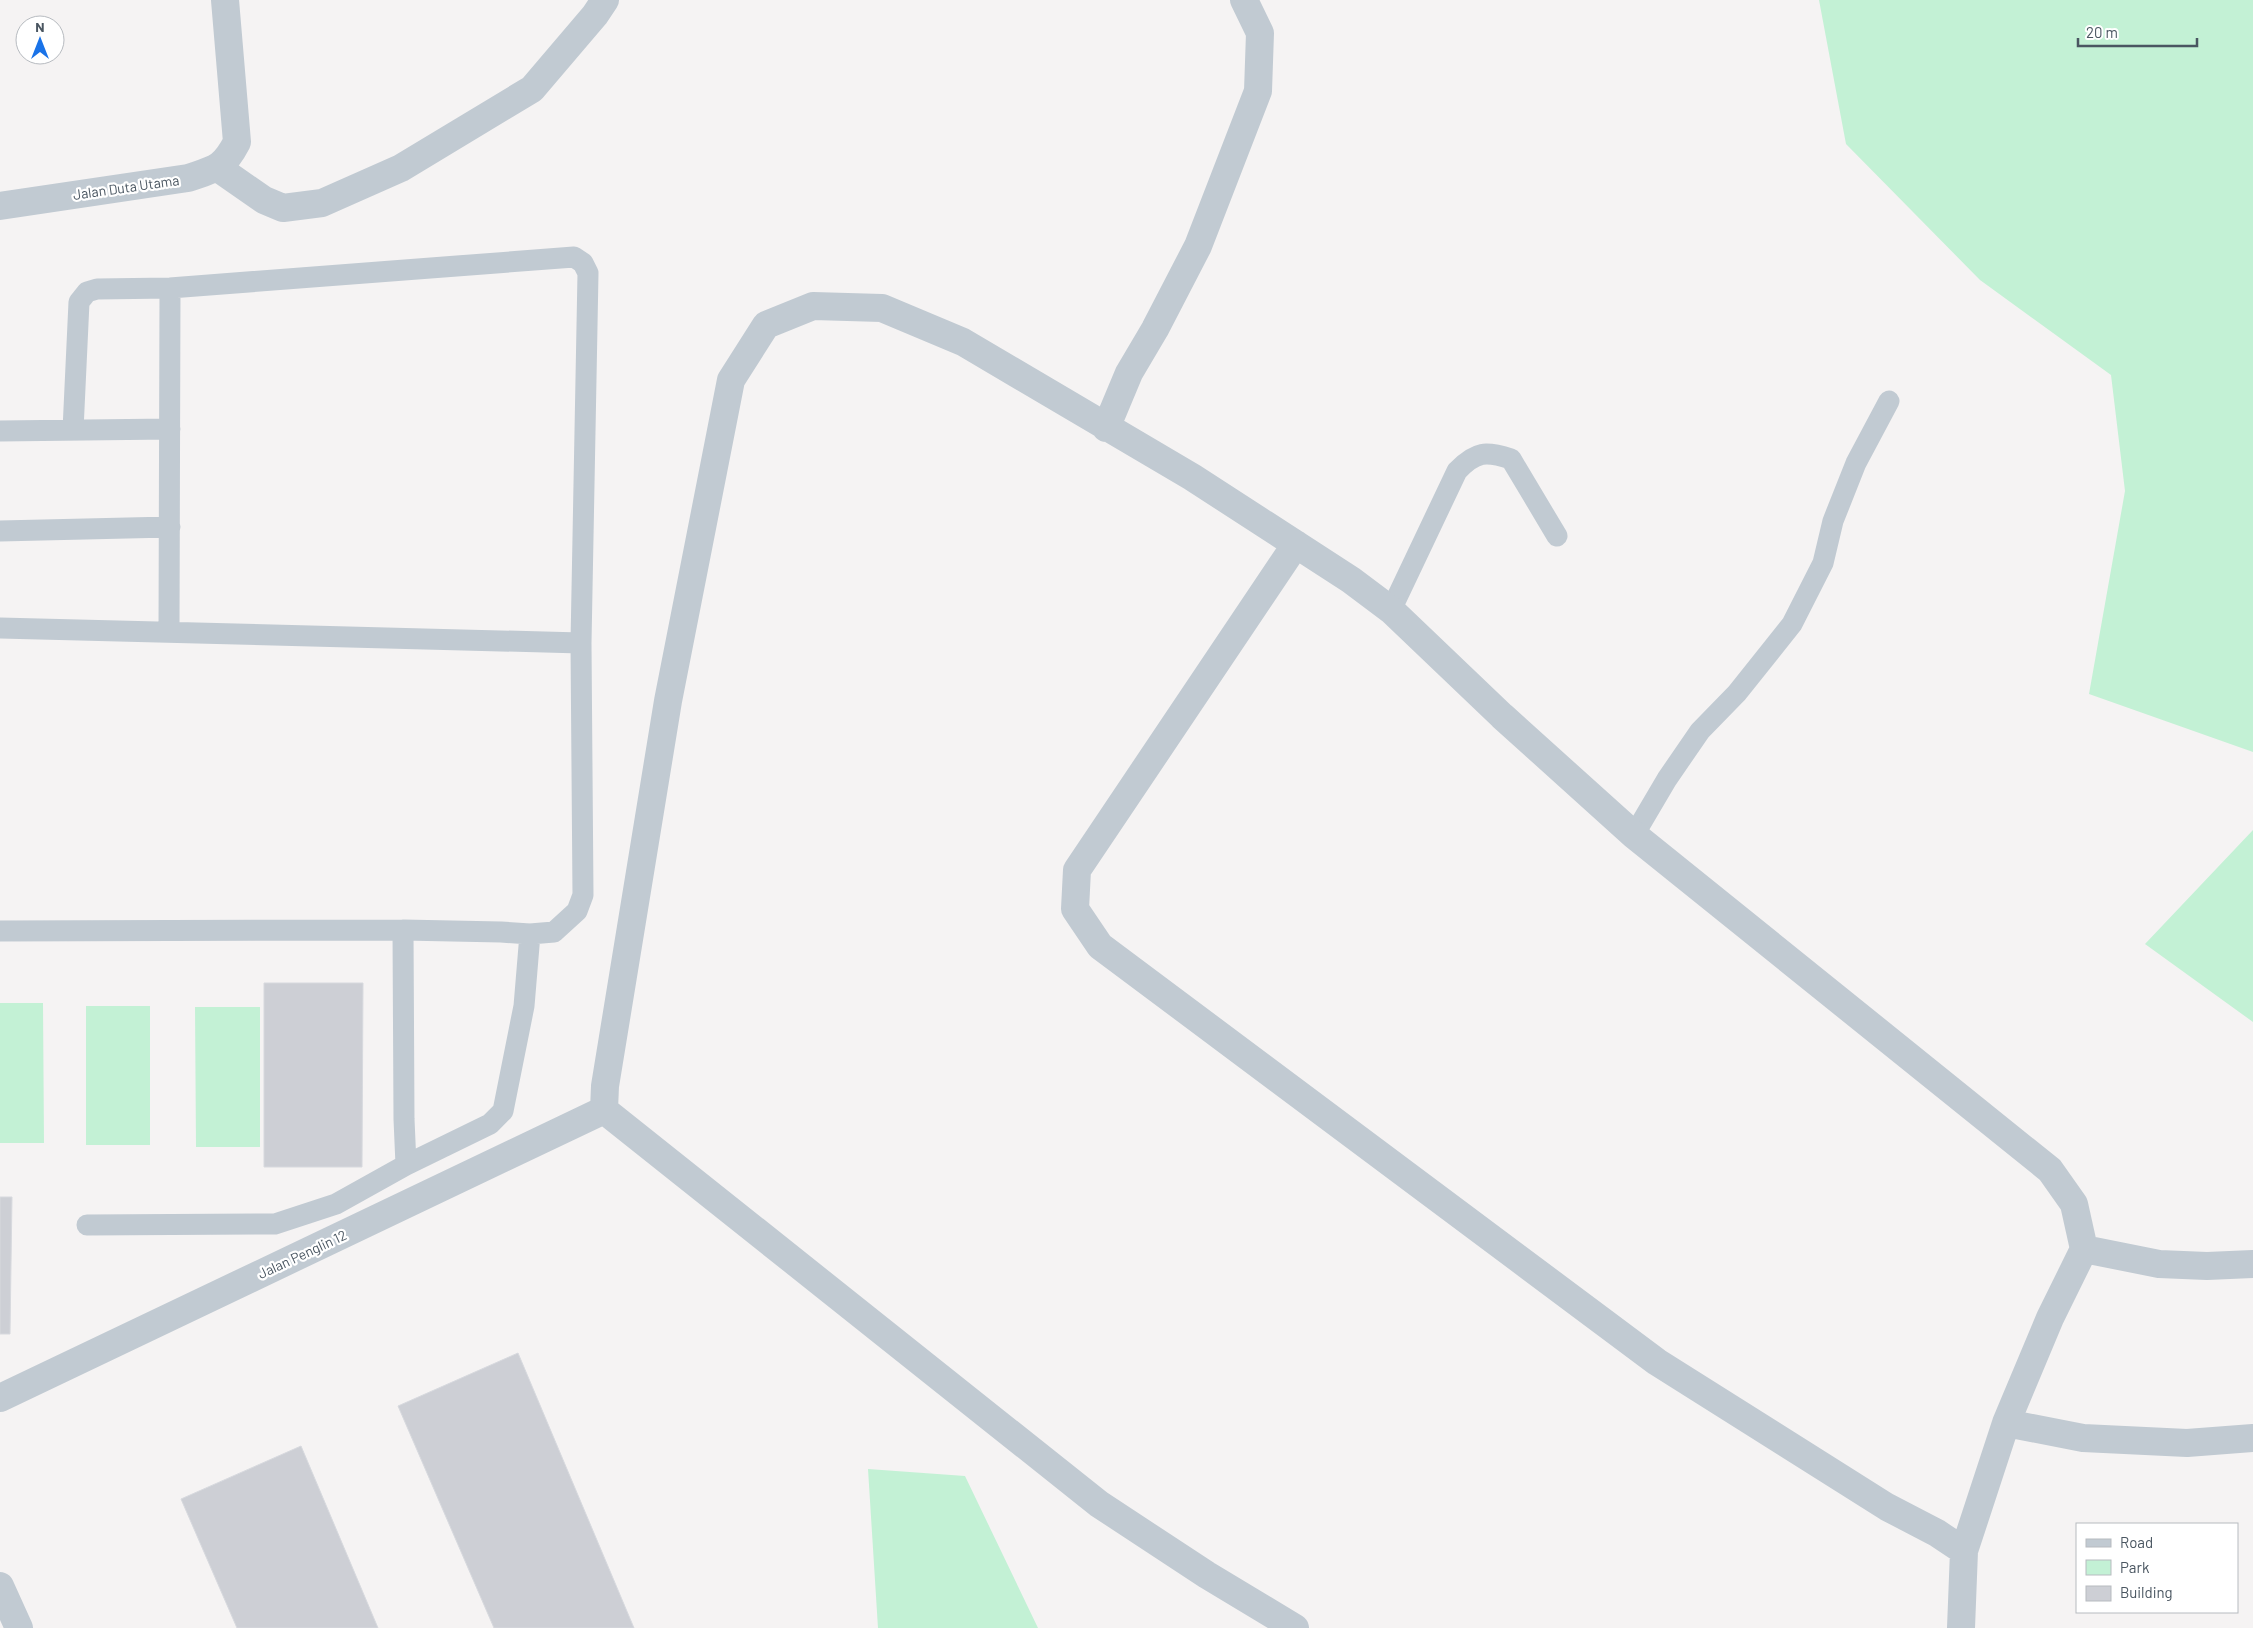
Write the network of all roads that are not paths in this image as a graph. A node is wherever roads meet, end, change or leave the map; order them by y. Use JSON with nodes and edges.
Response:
{"nodes":[{"id":1,"x":225,"y":0,"type":"edge"},
{"id":2,"x":605,"y":0,"type":"edge"},
{"id":3,"x":1244,"y":0,"type":"edge"},
{"id":4,"x":218,"y":168,"type":"junction"},
{"id":5,"x":0,"y":206,"type":"edge"},
{"id":6,"x":170,"y":288,"type":"junction"},
{"id":7,"x":1888,"y":401,"type":"dead end"},
{"id":8,"x":1106,"y":428,"type":"junction"},
{"id":9,"x":170,"y":429,"type":"junction"},
{"id":10,"x":74,"y":430,"type":"junction"},
{"id":11,"x":0,"y":431,"type":"edge"},
{"id":12,"x":170,"y":527,"type":"junction"},
{"id":13,"x":0,"y":531,"type":"edge"},
{"id":14,"x":1557,"y":536,"type":"dead end"},
{"id":15,"x":1296,"y":544,"type":"junction"},
{"id":16,"x":1391,"y":610,"type":"junction"},
{"id":17,"x":0,"y":628,"type":"edge"},
{"id":18,"x":169,"y":632,"type":"junction"},
{"id":19,"x":581,"y":643,"type":"junction"},
{"id":20,"x":1634,"y":835,"type":"junction"},
{"id":21,"x":402,"y":930,"type":"junction"},
{"id":22,"x":0,"y":932,"type":"edge"},
{"id":23,"x":530,"y":934,"type":"junction"},
{"id":24,"x":604,"y":1110,"type":"junction"},
{"id":25,"x":406,"y":1165,"type":"junction"},
{"id":26,"x":87,"y":1225,"type":"dead end"},
{"id":27,"x":2084,"y":1249,"type":"junction"},
{"id":28,"x":2253,"y":1264,"type":"edge"},
{"id":29,"x":0,"y":1398,"type":"edge"},
{"id":30,"x":2006,"y":1423,"type":"junction"},
{"id":31,"x":2253,"y":1438,"type":"edge"},
{"id":32,"x":1964,"y":1551,"type":"junction"},
{"id":33,"x":0,"y":1586,"type":"edge"},
{"id":34,"x":19,"y":1628,"type":"edge"},
{"id":35,"x":1295,"y":1628,"type":"edge"},
{"id":36,"x":1961,"y":1628,"type":"edge"}],
"edges":[{"from":1,"to":4,"type":"street"},
{"from":2,"to":4,"type":"street"},
{"from":3,"to":8,"type":"street"},
{"from":4,"to":5,"type":"street","name":"Jalan Duta Utama"},
{"from":6,"to":9,"type":"lane"},
{"from":6,"to":10,"type":"lane"},
{"from":6,"to":19,"type":"lane"},
{"from":7,"to":20,"type":"lane"},
{"from":8,"to":15,"type":"street"},
{"from":8,"to":24,"type":"street"},
{"from":9,"to":10,"type":"lane"},
{"from":9,"to":12,"type":"lane"},
{"from":10,"to":11,"type":"lane"},
{"from":12,"to":13,"type":"lane"},
{"from":12,"to":18,"type":"lane"},
{"from":14,"to":16,"type":"lane"},
{"from":15,"to":16,"type":"street"},
{"from":15,"to":32,"type":"street"},
{"from":16,"to":20,"type":"street"},
{"from":17,"to":18,"type":"lane"},
{"from":18,"to":19,"type":"lane"},
{"from":19,"to":23,"type":"lane"},
{"from":20,"to":27,"type":"street"},
{"from":21,"to":22,"type":"lane"},
{"from":21,"to":23,"type":"lane"},
{"from":21,"to":25,"type":"lane"},
{"from":23,"to":25,"type":"lane"},
{"from":24,"to":29,"type":"street","name":"Jalan Penglin 12"},
{"from":24,"to":35,"type":"street"},
{"from":25,"to":26,"type":"lane"},
{"from":27,"to":28,"type":"street"},
{"from":27,"to":30,"type":"street"},
{"from":30,"to":31,"type":"street"},
{"from":30,"to":32,"type":"street"},
{"from":32,"to":36,"type":"street"},
{"from":33,"to":34,"type":"street"}]}
